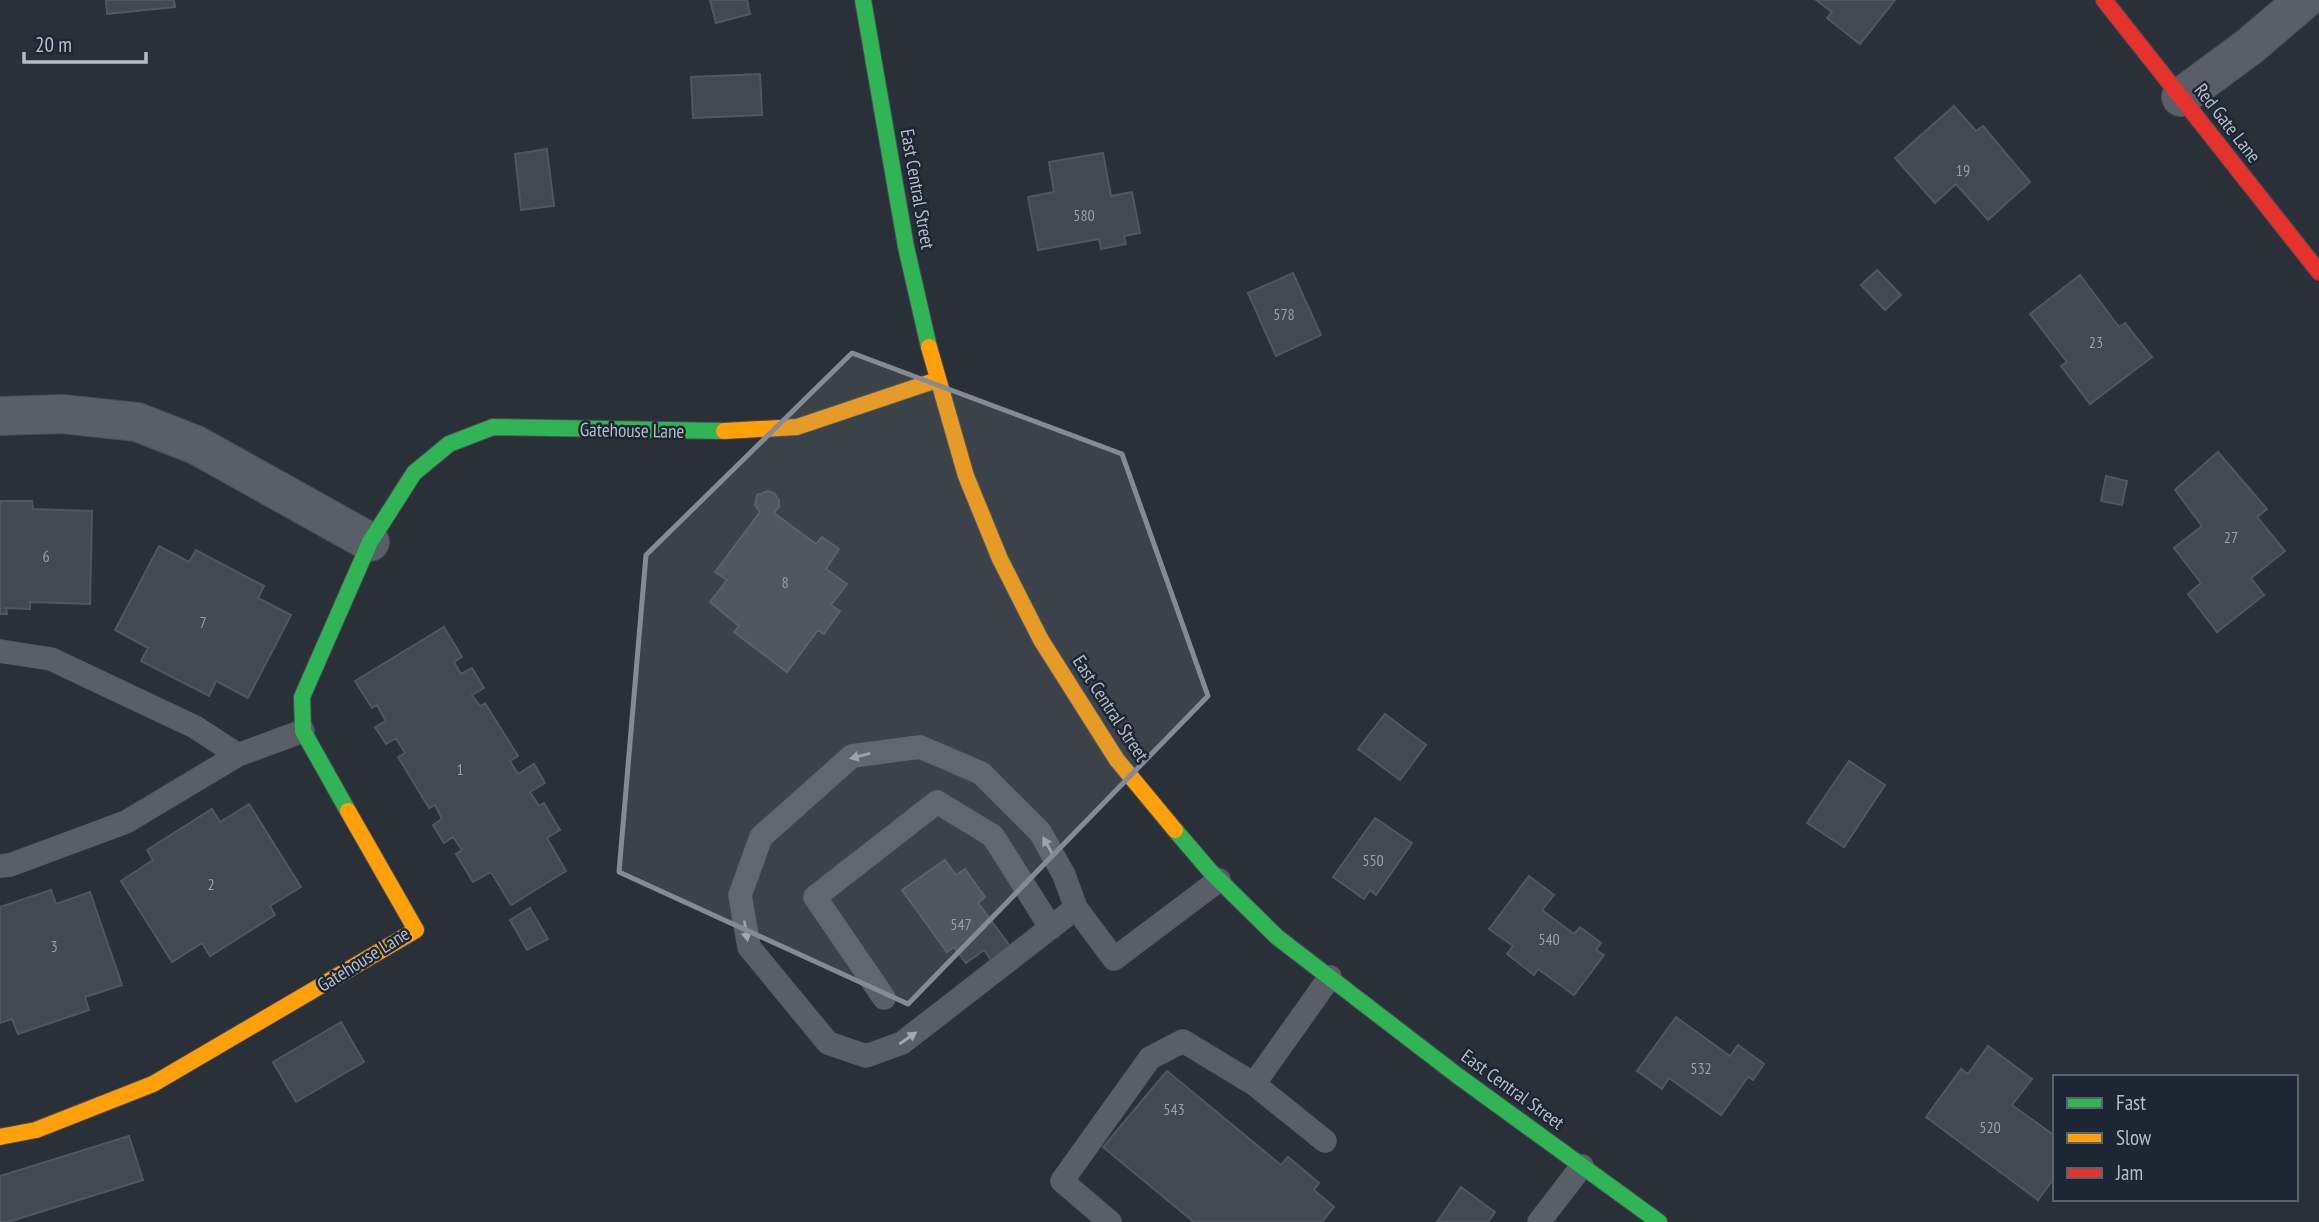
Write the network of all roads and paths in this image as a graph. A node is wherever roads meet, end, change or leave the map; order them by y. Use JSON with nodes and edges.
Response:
{"nodes":[{"id":1,"x":863,"y":0,"type":"edge"},
{"id":2,"x":2104,"y":0,"type":"edge"},
{"id":3,"x":2304,"y":0,"type":"edge"},
{"id":4,"x":2181,"y":97,"type":"junction"},
{"id":5,"x":2319,"y":272,"type":"edge"},
{"id":6,"x":937,"y":380,"type":"junction"},
{"id":7,"x":0,"y":416,"type":"edge"},
{"id":8,"x":370,"y":542,"type":"junction"},
{"id":9,"x":0,"y":651,"type":"edge"},
{"id":10,"x":303,"y":731,"type":"junction"},
{"id":11,"x":238,"y":755,"type":"junction"},
{"id":12,"x":0,"y":866,"type":"edge"},
{"id":13,"x":1219,"y":880,"type":"junction"},
{"id":14,"x":1076,"y":908,"type":"junction"},
{"id":15,"x":1051,"y":928,"type":"junction"},
{"id":16,"x":1330,"y":977,"type":"junction"},
{"id":17,"x":884,"y":998,"type":"dead end"},
{"id":18,"x":1254,"y":1084,"type":"junction"},
{"id":19,"x":0,"y":1137,"type":"edge"},
{"id":20,"x":1325,"y":1140,"type":"dead end"},
{"id":21,"x":1582,"y":1166,"type":"junction"},
{"id":22,"x":1110,"y":1222,"type":"edge"},
{"id":23,"x":1539,"y":1222,"type":"edge"},
{"id":24,"x":1659,"y":1222,"type":"edge"}],
"edges":[{"from":1,"to":6,"type":"street","name":"East Central Street"},
{"from":2,"to":4,"type":"street","name":"Red Gate Lane"},
{"from":3,"to":4,"type":"street"},
{"from":4,"to":5,"type":"street","name":"Red Gate Lane"},
{"from":6,"to":8,"type":"street","name":"Gatehouse Lane"},
{"from":6,"to":13,"type":"street","name":"East Central Street"},
{"from":7,"to":8,"type":"street"},
{"from":8,"to":10,"type":"street","name":"Gatehouse Lane"},
{"from":9,"to":11,"type":"lane"},
{"from":10,"to":11,"type":"lane"},
{"from":10,"to":19,"type":"street","name":"Gatehouse Lane"},
{"from":11,"to":12,"type":"lane"},
{"from":13,"to":14,"type":"lane"},
{"from":13,"to":16,"type":"street","name":"East Central Street"},
{"from":14,"to":15,"type":"lane"},
{"from":14,"to":15,"type":"lane","one_way":true},
{"from":15,"to":17,"type":"lane"},
{"from":16,"to":18,"type":"lane"},
{"from":16,"to":21,"type":"street","name":"East Central Street"},
{"from":18,"to":20,"type":"lane"},
{"from":18,"to":22,"type":"lane"},
{"from":21,"to":23,"type":"lane"},
{"from":21,"to":24,"type":"street","name":"East Central Street"}]}
